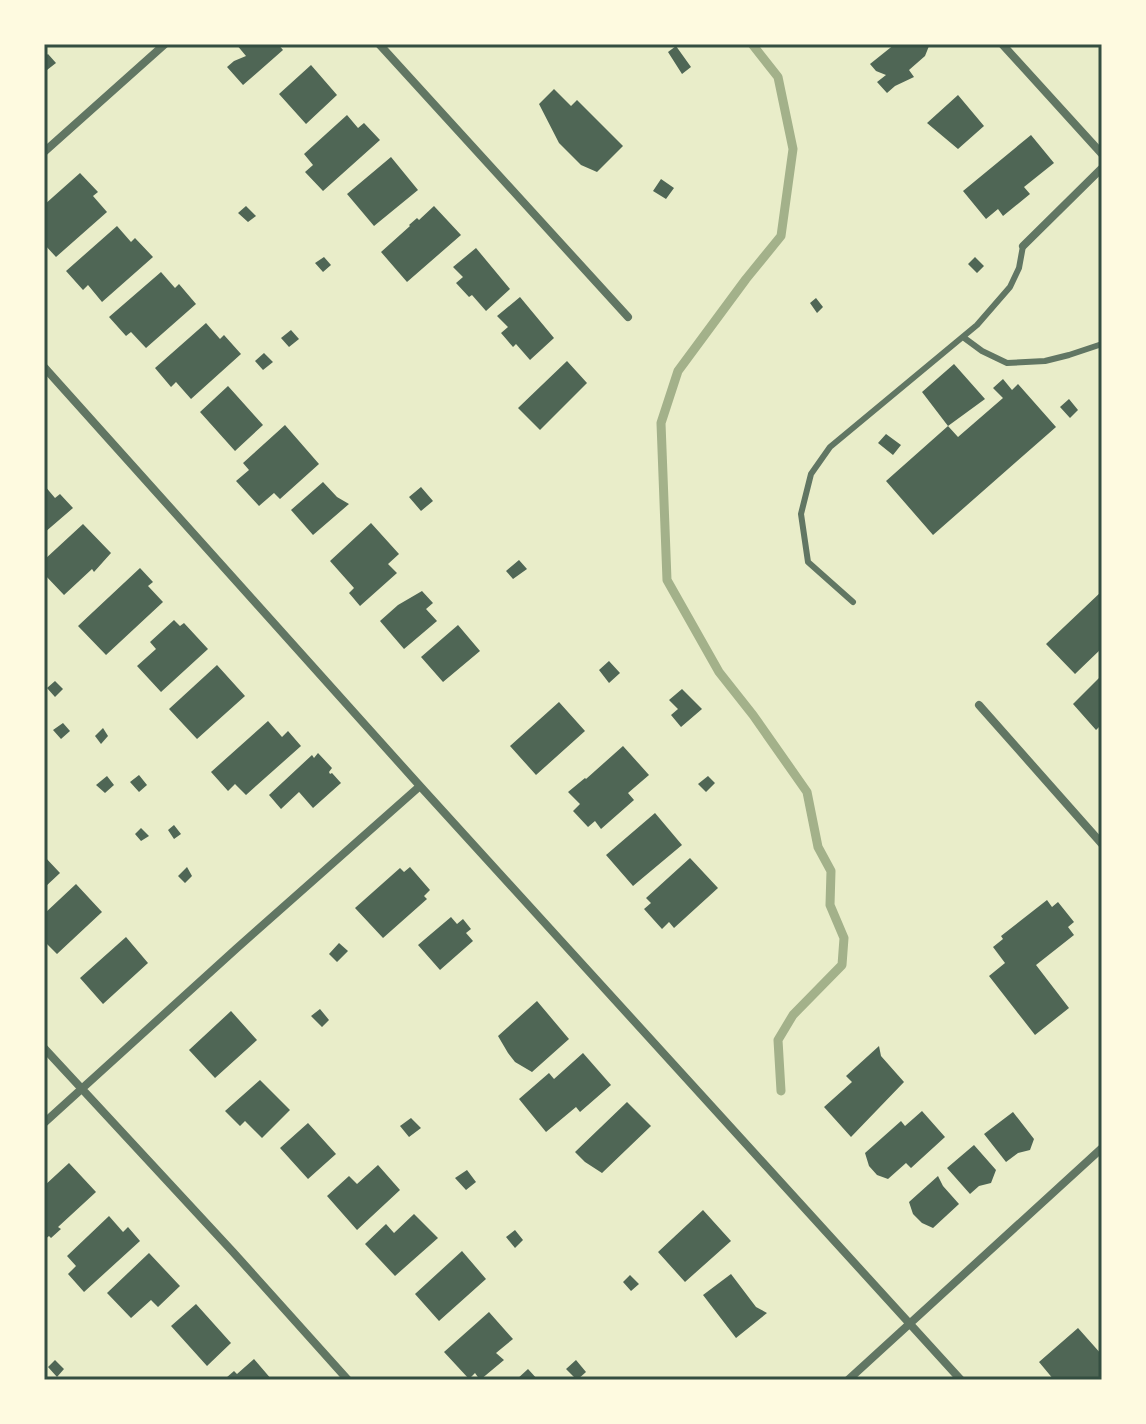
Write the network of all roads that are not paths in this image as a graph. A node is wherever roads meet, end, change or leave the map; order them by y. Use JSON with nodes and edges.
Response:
{"nodes":[{"id":1,"x":165,"y":44,"type":"edge"},
{"id":2,"x":379,"y":44,"type":"edge"},
{"id":3,"x":1002,"y":44,"type":"edge"},
{"id":4,"x":44,"y":152,"type":"edge"},
{"id":5,"x":1102,"y":154,"type":"edge"},
{"id":6,"x":1102,"y":168,"type":"edge"},
{"id":7,"x":1023,"y":246,"type":"joint"},
{"id":8,"x":628,"y":317,"type":"dead end"},
{"id":9,"x":963,"y":337,"type":"junction"},
{"id":10,"x":1102,"y":344,"type":"edge"},
{"id":11,"x":44,"y":367,"type":"edge"},
{"id":12,"x":853,"y":602,"type":"dead end"},
{"id":13,"x":979,"y":705,"type":"dead end"},
{"id":14,"x":420,"y":786,"type":"junction"},
{"id":15,"x":1102,"y":844,"type":"edge"},
{"id":16,"x":44,"y":1048,"type":"edge"},
{"id":17,"x":82,"y":1088,"type":"junction"},
{"id":18,"x":44,"y":1123,"type":"edge"},
{"id":19,"x":1102,"y":1148,"type":"edge"},
{"id":20,"x":910,"y":1324,"type":"junction"},
{"id":21,"x":348,"y":1380,"type":"edge"},
{"id":22,"x":848,"y":1380,"type":"edge"},
{"id":23,"x":961,"y":1380,"type":"edge"}],
"edges":[{"from":1,"to":4,"type":"street"},
{"from":2,"to":8,"type":"street"},
{"from":3,"to":5,"type":"street"},
{"from":6,"to":7,"type":"street"},
{"from":7,"to":9,"type":"lane"},
{"from":9,"to":10,"type":"lane"},
{"from":9,"to":12,"type":"lane"},
{"from":11,"to":14,"type":"street"},
{"from":13,"to":15,"type":"street"},
{"from":14,"to":17,"type":"street"},
{"from":14,"to":20,"type":"street"},
{"from":16,"to":17,"type":"street"},
{"from":17,"to":18,"type":"street"},
{"from":17,"to":21,"type":"street"},
{"from":19,"to":20,"type":"street"},
{"from":20,"to":22,"type":"street"},
{"from":20,"to":23,"type":"street"}]}
